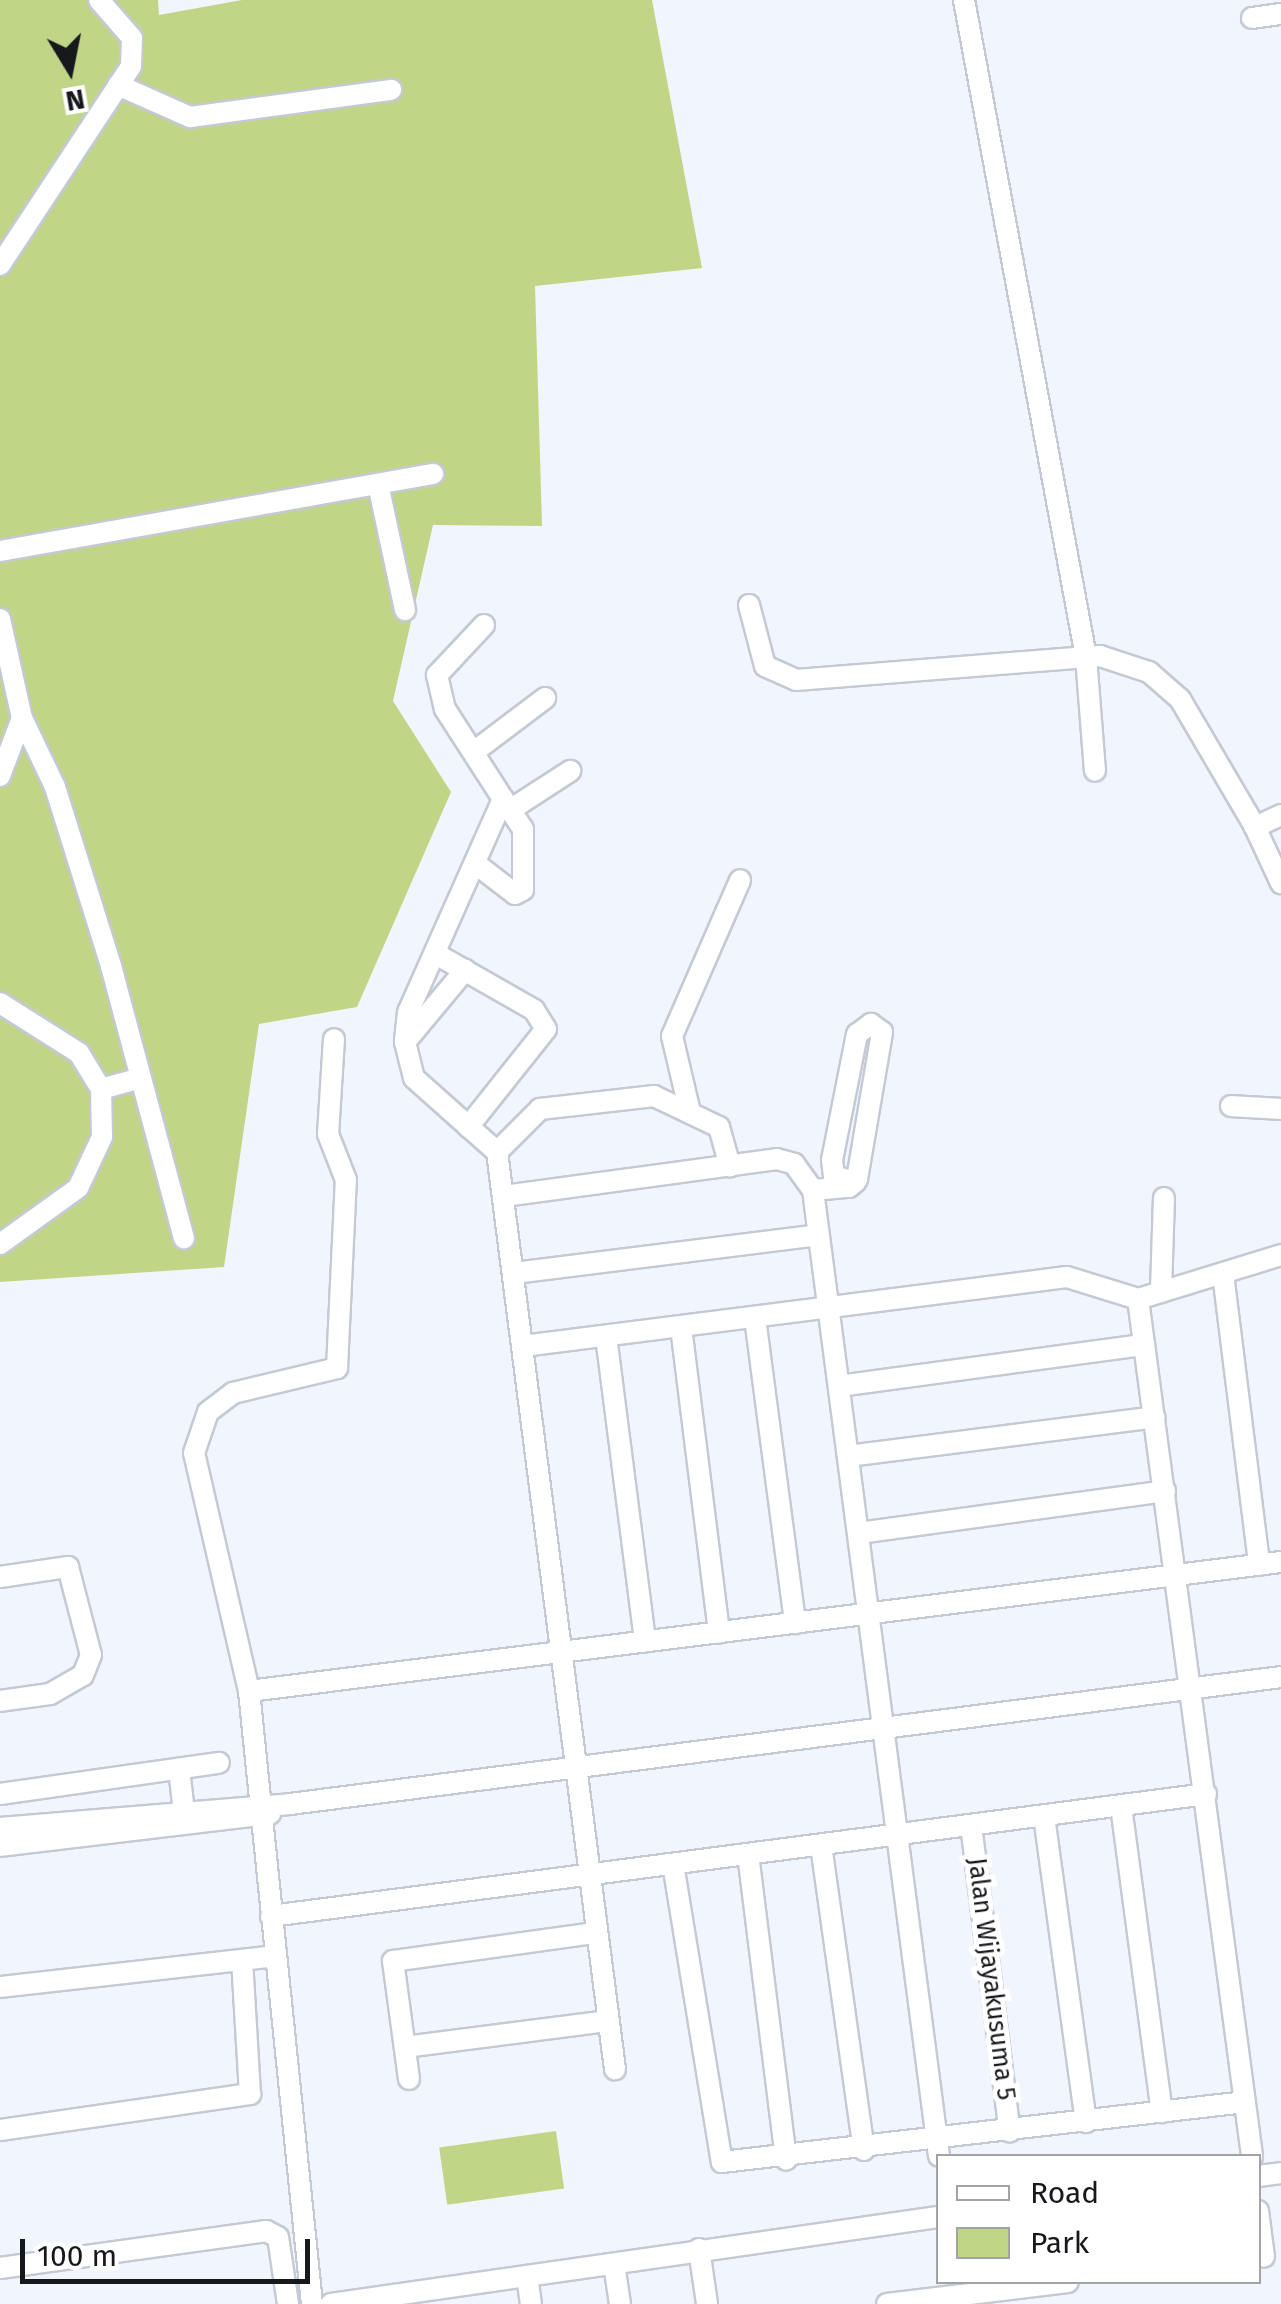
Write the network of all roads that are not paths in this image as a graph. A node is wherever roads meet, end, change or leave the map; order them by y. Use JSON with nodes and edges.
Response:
{"nodes":[{"id":1,"x":99,"y":0,"type":"edge"},
{"id":2,"x":964,"y":0,"type":"edge"},
{"id":3,"x":1281,"y":14,"type":"edge"},
{"id":4,"x":1252,"y":18,"type":"dead end"},
{"id":5,"x":118,"y":85,"type":"junction"},
{"id":6,"x":391,"y":90,"type":"dead end"},
{"id":7,"x":0,"y":265,"type":"edge"},
{"id":8,"x":433,"y":474,"type":"dead end"},
{"id":9,"x":378,"y":484,"type":"junction"},
{"id":10,"x":0,"y":551,"type":"edge"},
{"id":11,"x":749,"y":605,"type":"dead end"},
{"id":12,"x":406,"y":610,"type":"dead end"},
{"id":13,"x":0,"y":619,"type":"edge"},
{"id":14,"x":484,"y":625,"type":"dead end"},
{"id":15,"x":1086,"y":657,"type":"junction"},
{"id":16,"x":546,"y":698,"type":"dead end"},
{"id":17,"x":22,"y":718,"type":"junction"},
{"id":18,"x":475,"y":751,"type":"junction"},
{"id":19,"x":570,"y":771,"type":"dead end"},
{"id":20,"x":1095,"y":771,"type":"dead end"},
{"id":21,"x":0,"y":776,"type":"edge"},
{"id":22,"x":506,"y":804,"type":"junction"},
{"id":23,"x":1281,"y":815,"type":"edge"},
{"id":24,"x":1255,"y":827,"type":"junction"},
{"id":25,"x":476,"y":864,"type":"junction"},
{"id":26,"x":740,"y":880,"type":"dead end"},
{"id":27,"x":1281,"y":884,"type":"edge"},
{"id":28,"x":436,"y":954,"type":"junction"},
{"id":29,"x":464,"y":970,"type":"junction"},
{"id":30,"x":0,"y":1003,"type":"edge"},
{"id":31,"x":334,"y":1039,"type":"dead end"},
{"id":32,"x":406,"y":1042,"type":"junction"},
{"id":33,"x":141,"y":1078,"type":"junction"},
{"id":34,"x":101,"y":1088,"type":"junction"},
{"id":35,"x":844,"y":1102,"type":"junction"},
{"id":36,"x":1231,"y":1106,"type":"dead end"},
{"id":37,"x":870,"y":1107,"type":"junction"},
{"id":38,"x":690,"y":1108,"type":"junction"},
{"id":39,"x":1281,"y":1109,"type":"edge"},
{"id":40,"x":468,"y":1128,"type":"junction"},
{"id":41,"x":497,"y":1152,"type":"junction"},
{"id":42,"x":730,"y":1166,"type":"junction"},
{"id":43,"x":855,"y":1182,"type":"junction"},
{"id":44,"x":813,"y":1190,"type":"junction"},
{"id":45,"x":504,"y":1196,"type":"junction"},
{"id":46,"x":1164,"y":1198,"type":"dead end"},
{"id":47,"x":819,"y":1234,"type":"junction"},
{"id":48,"x":184,"y":1238,"type":"dead end"},
{"id":49,"x":0,"y":1244,"type":"edge"},
{"id":50,"x":1281,"y":1255,"type":"edge"},
{"id":51,"x":514,"y":1273,"type":"junction"},
{"id":52,"x":1223,"y":1274,"type":"junction"},
{"id":53,"x":1161,"y":1292,"type":"junction"},
{"id":54,"x":1138,"y":1299,"type":"junction"},
{"id":55,"x":829,"y":1308,"type":"junction"},
{"id":56,"x":755,"y":1318,"type":"junction"},
{"id":57,"x":681,"y":1327,"type":"junction"},
{"id":58,"x":606,"y":1336,"type":"junction"},
{"id":59,"x":1144,"y":1345,"type":"junction"},
{"id":60,"x":523,"y":1346,"type":"junction"},
{"id":61,"x":839,"y":1386,"type":"junction"},
{"id":62,"x":1154,"y":1417,"type":"junction"},
{"id":63,"x":848,"y":1456,"type":"junction"},
{"id":64,"x":1165,"y":1491,"type":"junction"},
{"id":65,"x":859,"y":1533,"type":"junction"},
{"id":66,"x":1281,"y":1562,"type":"edge"},
{"id":67,"x":1259,"y":1565,"type":"junction"},
{"id":68,"x":1177,"y":1576,"type":"junction"},
{"id":69,"x":0,"y":1577,"type":"edge"},
{"id":70,"x":870,"y":1614,"type":"junction"},
{"id":71,"x":795,"y":1624,"type":"junction"},
{"id":72,"x":719,"y":1633,"type":"junction"},
{"id":73,"x":646,"y":1642,"type":"junction"},
{"id":74,"x":560,"y":1652,"type":"junction"},
{"id":75,"x":1281,"y":1677,"type":"edge"},
{"id":76,"x":1192,"y":1688,"type":"junction"},
{"id":77,"x":249,"y":1691,"type":"junction"},
{"id":78,"x":0,"y":1701,"type":"edge"},
{"id":79,"x":885,"y":1727,"type":"junction"},
{"id":80,"x":219,"y":1762,"type":"dead end"},
{"id":81,"x":574,"y":1766,"type":"junction"},
{"id":82,"x":179,"y":1768,"type":"junction"},
{"id":83,"x":0,"y":1794,"type":"edge"},
{"id":84,"x":1206,"y":1794,"type":"junction"},
{"id":85,"x":1121,"y":1806,"type":"junction"},
{"id":86,"x":259,"y":1810,"type":"junction"},
{"id":87,"x":1044,"y":1816,"type":"junction"},
{"id":88,"x":184,"y":1817,"type":"junction"},
{"id":89,"x":971,"y":1825,"type":"junction"},
{"id":90,"x":0,"y":1828,"type":"edge"},
{"id":91,"x":898,"y":1835,"type":"junction"},
{"id":92,"x":821,"y":1845,"type":"junction"},
{"id":93,"x":0,"y":1846,"type":"edge"},
{"id":94,"x":748,"y":1854,"type":"junction"},
{"id":95,"x":673,"y":1864,"type":"junction"},
{"id":96,"x":588,"y":1875,"type":"junction"},
{"id":97,"x":271,"y":1916,"type":"junction"},
{"id":98,"x":596,"y":1933,"type":"junction"},
{"id":99,"x":276,"y":1956,"type":"junction"},
{"id":100,"x":242,"y":1960,"type":"junction"},
{"id":101,"x":0,"y":1987,"type":"edge"},
{"id":102,"x":608,"y":2021,"type":"junction"},
{"id":103,"x":405,"y":2048,"type":"junction"},
{"id":104,"x":615,"y":2069,"type":"dead end"},
{"id":105,"x":408,"y":2079,"type":"dead end"},
{"id":106,"x":1245,"y":2102,"type":"junction"},
{"id":107,"x":1162,"y":2112,"type":"junction"},
{"id":108,"x":1086,"y":2122,"type":"junction"},
{"id":109,"x":0,"y":2130,"type":"edge"},
{"id":110,"x":1010,"y":2132,"type":"junction"},
{"id":111,"x":938,"y":2149,"type":"edge"},
{"id":112,"x":864,"y":2150,"type":"junction"},
{"id":113,"x":1252,"y":2154,"type":"edge"},
{"id":114,"x":786,"y":2160,"type":"junction"},
{"id":115,"x":936,"y":2217,"type":"edge"},
{"id":116,"x":1261,"y":2224,"type":"edge"},
{"id":117,"x":699,"y":2249,"type":"junction"},
{"id":118,"x":1268,"y":2256,"type":"edge"},
{"id":119,"x":614,"y":2264,"type":"junction"},
{"id":120,"x":0,"y":2268,"type":"edge"},
{"id":121,"x":528,"y":2276,"type":"junction"},
{"id":122,"x":1035,"y":2284,"type":"edge"},
{"id":123,"x":954,"y":2289,"type":"edge"},
{"id":124,"x":429,"y":2297,"type":"edge"},
{"id":125,"x":897,"y":2303,"type":"edge"},
{"id":126,"x":288,"y":2304,"type":"edge"},
{"id":127,"x":312,"y":2304,"type":"edge"},
{"id":128,"x":331,"y":2304,"type":"edge"},
{"id":129,"x":531,"y":2304,"type":"edge"},
{"id":130,"x":620,"y":2304,"type":"edge"},
{"id":131,"x":707,"y":2304,"type":"edge"},
{"id":132,"x":887,"y":2304,"type":"edge"}],
"edges":[{"from":1,"to":5,"type":"street"},
{"from":2,"to":15,"type":"street"},
{"from":3,"to":4,"type":"street"},
{"from":5,"to":6,"type":"street"},
{"from":5,"to":7,"type":"street"},
{"from":8,"to":9,"type":"street"},
{"from":9,"to":10,"type":"street"},
{"from":9,"to":12,"type":"street"},
{"from":11,"to":15,"type":"street"},
{"from":13,"to":17,"type":"street"},
{"from":14,"to":18,"type":"street"},
{"from":15,"to":20,"type":"street"},
{"from":15,"to":24,"type":"street"},
{"from":16,"to":18,"type":"street"},
{"from":17,"to":21,"type":"street"},
{"from":17,"to":33,"type":"street"},
{"from":18,"to":22,"type":"street"},
{"from":19,"to":22,"type":"street"},
{"from":22,"to":25,"type":"street"},
{"from":22,"to":25,"type":"street"},
{"from":23,"to":24,"type":"street"},
{"from":24,"to":27,"type":"street"},
{"from":25,"to":28,"type":"street"},
{"from":26,"to":38,"type":"street"},
{"from":28,"to":29,"type":"street"},
{"from":28,"to":32,"type":"street"},
{"from":29,"to":32,"type":"street"},
{"from":29,"to":40,"type":"street"},
{"from":30,"to":34,"type":"street"},
{"from":31,"to":77,"type":"street"},
{"from":32,"to":40,"type":"street"},
{"from":33,"to":34,"type":"street"},
{"from":33,"to":48,"type":"street"},
{"from":34,"to":49,"type":"street"},
{"from":35,"to":37,"type":"street"},
{"from":35,"to":37,"type":"street"},
{"from":35,"to":43,"type":"street"},
{"from":36,"to":39,"type":"street"},
{"from":37,"to":43,"type":"street"},
{"from":38,"to":41,"type":"street"},
{"from":38,"to":42,"type":"street"},
{"from":40,"to":41,"type":"street"},
{"from":41,"to":45,"type":"street"},
{"from":42,"to":44,"type":"street"},
{"from":42,"to":45,"type":"street"},
{"from":43,"to":44,"type":"street"},
{"from":44,"to":47,"type":"street"},
{"from":45,"to":51,"type":"street"},
{"from":46,"to":53,"type":"street"},
{"from":47,"to":51,"type":"street"},
{"from":47,"to":55,"type":"street"},
{"from":50,"to":52,"type":"street"},
{"from":51,"to":60,"type":"street"},
{"from":52,"to":53,"type":"street"},
{"from":52,"to":67,"type":"street"},
{"from":53,"to":54,"type":"street"},
{"from":54,"to":55,"type":"street"},
{"from":54,"to":59,"type":"street"},
{"from":55,"to":56,"type":"street"},
{"from":55,"to":61,"type":"street"},
{"from":56,"to":57,"type":"street"},
{"from":56,"to":71,"type":"street"},
{"from":57,"to":58,"type":"street"},
{"from":57,"to":72,"type":"street"},
{"from":58,"to":60,"type":"street"},
{"from":58,"to":73,"type":"street"},
{"from":59,"to":61,"type":"street"},
{"from":59,"to":62,"type":"street"},
{"from":60,"to":74,"type":"street"},
{"from":61,"to":63,"type":"street"},
{"from":62,"to":63,"type":"street"},
{"from":62,"to":64,"type":"street"},
{"from":63,"to":65,"type":"street"},
{"from":64,"to":65,"type":"street"},
{"from":64,"to":68,"type":"street"},
{"from":65,"to":70,"type":"street"},
{"from":66,"to":67,"type":"street"},
{"from":67,"to":68,"type":"street"},
{"from":68,"to":70,"type":"street"},
{"from":68,"to":76,"type":"street"},
{"from":69,"to":78,"type":"street"},
{"from":70,"to":71,"type":"street"},
{"from":70,"to":79,"type":"street"},
{"from":71,"to":72,"type":"street"},
{"from":72,"to":73,"type":"street"},
{"from":73,"to":74,"type":"street"},
{"from":74,"to":77,"type":"street"},
{"from":74,"to":81,"type":"street"},
{"from":75,"to":76,"type":"street"},
{"from":76,"to":79,"type":"street"},
{"from":76,"to":84,"type":"street"},
{"from":77,"to":86,"type":"street"},
{"from":79,"to":81,"type":"street"},
{"from":79,"to":91,"type":"street"},
{"from":80,"to":82,"type":"street"},
{"from":81,"to":86,"type":"street"},
{"from":81,"to":96,"type":"street"},
{"from":82,"to":83,"type":"street"},
{"from":82,"to":88,"type":"street"},
{"from":84,"to":85,"type":"street"},
{"from":84,"to":106,"type":"street"},
{"from":85,"to":87,"type":"street"},
{"from":85,"to":107,"type":"street"},
{"from":86,"to":88,"type":"street"},
{"from":86,"to":97,"type":"street"},
{"from":87,"to":89,"type":"street"},
{"from":87,"to":108,"type":"street"},
{"from":88,"to":90,"type":"street"},
{"from":88,"to":93,"type":"street"},
{"from":89,"to":91,"type":"street"},
{"from":89,"to":110,"type":"street","name":"Jalan Wijayakusuma 5"},
{"from":91,"to":92,"type":"street"},
{"from":91,"to":111,"type":"street"},
{"from":92,"to":94,"type":"street"},
{"from":92,"to":112,"type":"street"},
{"from":94,"to":95,"type":"street"},
{"from":94,"to":114,"type":"street"},
{"from":95,"to":96,"type":"street"},
{"from":95,"to":114,"type":"street"},
{"from":96,"to":97,"type":"street"},
{"from":96,"to":98,"type":"street"},
{"from":97,"to":99,"type":"street"},
{"from":98,"to":102,"type":"street"},
{"from":98,"to":103,"type":"street"},
{"from":99,"to":100,"type":"street"},
{"from":99,"to":127,"type":"street"},
{"from":100,"to":101,"type":"street"},
{"from":100,"to":109,"type":"street"},
{"from":102,"to":103,"type":"street"},
{"from":102,"to":104,"type":"street"},
{"from":103,"to":105,"type":"street"},
{"from":106,"to":107,"type":"street"},
{"from":106,"to":113,"type":"street"},
{"from":107,"to":108,"type":"street"},
{"from":108,"to":110,"type":"street"},
{"from":110,"to":111,"type":"street"},
{"from":111,"to":112,"type":"street"},
{"from":112,"to":114,"type":"street"},
{"from":115,"to":117,"type":"street"},
{"from":116,"to":118,"type":"street"},
{"from":117,"to":119,"type":"street"},
{"from":117,"to":131,"type":"street"},
{"from":119,"to":121,"type":"street"},
{"from":119,"to":130,"type":"street"},
{"from":120,"to":126,"type":"street"},
{"from":121,"to":124,"type":"street"},
{"from":121,"to":129,"type":"street"},
{"from":122,"to":123,"type":"street"},
{"from":123,"to":125,"type":"street"},
{"from":124,"to":128,"type":"street"},
{"from":125,"to":132,"type":"street"}]}
